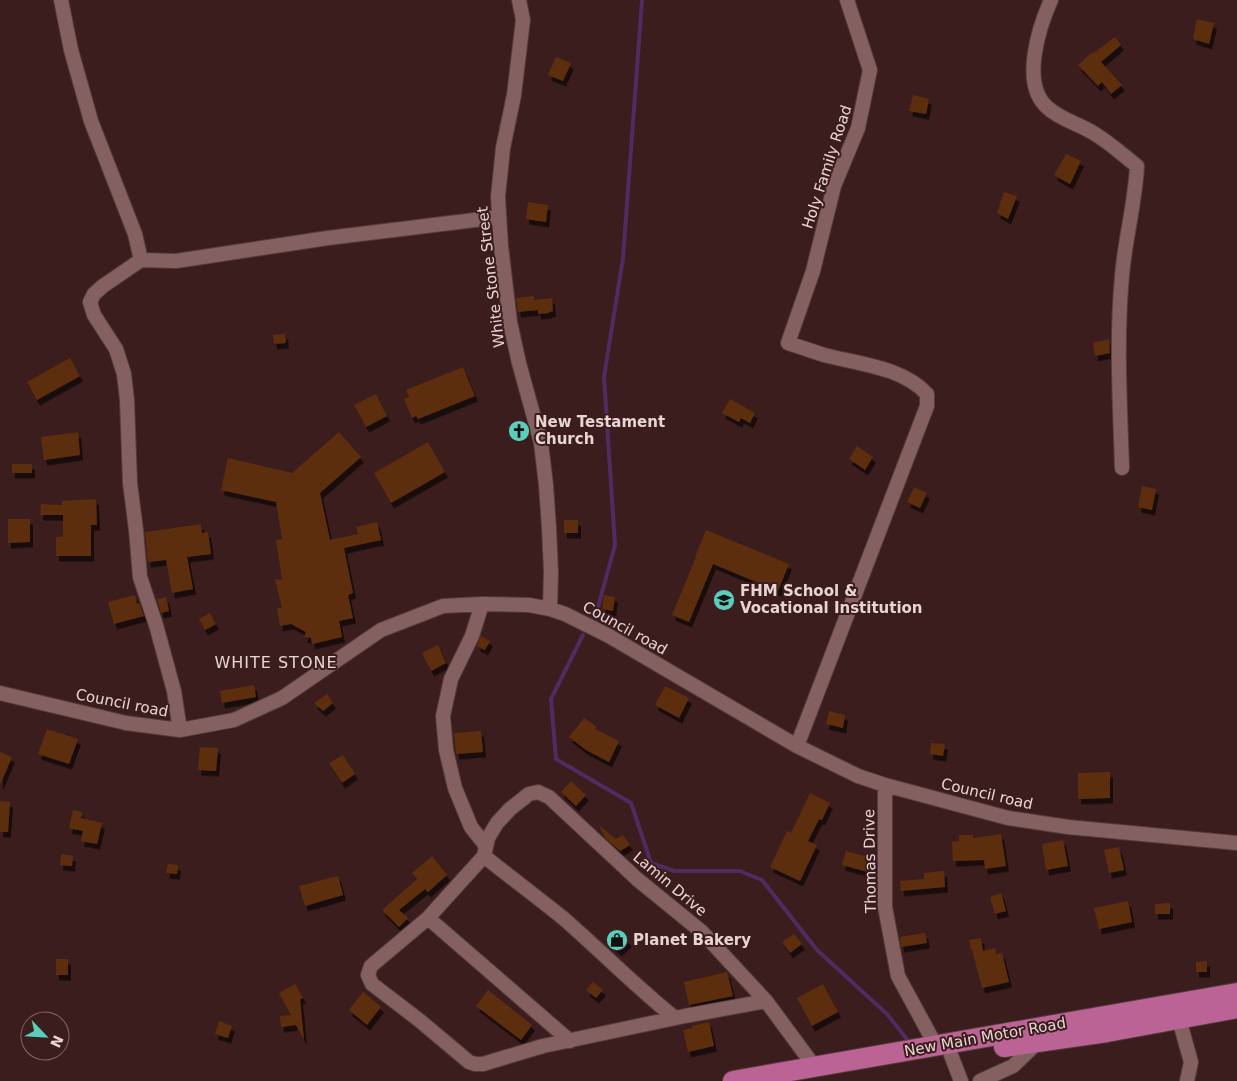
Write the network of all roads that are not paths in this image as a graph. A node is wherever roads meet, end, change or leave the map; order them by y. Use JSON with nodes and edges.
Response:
{"nodes":[{"id":1,"x":61,"y":0,"type":"edge"},
{"id":2,"x":520,"y":0,"type":"edge"},
{"id":3,"x":847,"y":0,"type":"edge"},
{"id":4,"x":1051,"y":0,"type":"edge"},
{"id":5,"x":500,"y":217,"type":"junction"},
{"id":6,"x":141,"y":260,"type":"junction"},
{"id":7,"x":1122,"y":468,"type":"dead end"},
{"id":8,"x":482,"y":604,"type":"junction"},
{"id":9,"x":550,"y":609,"type":"junction"},
{"id":10,"x":0,"y":693,"type":"edge"},
{"id":11,"x":180,"y":730,"type":"junction"},
{"id":12,"x":797,"y":746,"type":"junction"},
{"id":13,"x":885,"y":785,"type":"junction"},
{"id":14,"x":1237,"y":843,"type":"edge"},
{"id":15,"x":485,"y":851,"type":"junction"},
{"id":16,"x":428,"y":918,"type":"junction"},
{"id":17,"x":1237,"y":993,"type":"edge"},
{"id":18,"x":766,"y":1001,"type":"junction"},
{"id":19,"x":1237,"y":1008,"type":"edge"},
{"id":20,"x":675,"y":1018,"type":"junction"},
{"id":21,"x":1179,"y":1019,"type":"junction"},
{"id":22,"x":570,"y":1041,"type":"junction"},
{"id":23,"x":1037,"y":1043,"type":"junction"},
{"id":24,"x":944,"y":1050,"type":"junction"},
{"id":25,"x":814,"y":1066,"type":"junction"},
{"id":26,"x":733,"y":1081,"type":"edge"},
{"id":27,"x":800,"y":1081,"type":"edge"},
{"id":28,"x":961,"y":1081,"type":"edge"},
{"id":29,"x":980,"y":1081,"type":"edge"},
{"id":30,"x":1187,"y":1081,"type":"edge"}],
"edges":[{"from":1,"to":6,"type":"street"},
{"from":2,"to":5,"type":"street","name":"White Stone Street"},
{"from":3,"to":12,"type":"street","name":"Holy Family Road"},
{"from":4,"to":7,"type":"street"},
{"from":5,"to":6,"type":"street"},
{"from":5,"to":9,"type":"street","name":"White Stone Street"},
{"from":6,"to":11,"type":"street"},
{"from":8,"to":9,"type":"street","name":"Council road"},
{"from":8,"to":11,"type":"street","name":"Council road"},
{"from":8,"to":15,"type":"street"},
{"from":9,"to":12,"type":"street","name":"Council road"},
{"from":10,"to":11,"type":"street","name":"Council road"},
{"from":12,"to":13,"type":"street","name":"Council road"},
{"from":13,"to":14,"type":"street","name":"Council road"},
{"from":13,"to":24,"type":"street","name":"Thomas Drive"},
{"from":15,"to":16,"type":"street"},
{"from":15,"to":18,"type":"street","name":"Lamin Drive"},
{"from":15,"to":20,"type":"street"},
{"from":16,"to":22,"type":"street"},
{"from":16,"to":22,"type":"street"},
{"from":17,"to":24,"type":"highway","name":"New Main Motor Road"},
{"from":18,"to":20,"type":"street"},
{"from":18,"to":25,"type":"street","name":"Lamin Drive"},
{"from":19,"to":21,"type":"highway","name":"New Main Motor Road"},
{"from":20,"to":22,"type":"street"},
{"from":21,"to":23,"type":"highway","name":"New Main Motor Road"},
{"from":21,"to":30,"type":"street"},
{"from":23,"to":24,"type":"highway","name":"New Main Motor Road"},
{"from":23,"to":29,"type":"street"},
{"from":24,"to":25,"type":"highway","name":"New Main Motor Road"},
{"from":24,"to":27,"type":"highway","name":"New Main Motor Road"},
{"from":24,"to":28,"type":"street","name":"Thomas Drive"},
{"from":25,"to":26,"type":"highway","name":"New Main Motor Road"}]}
